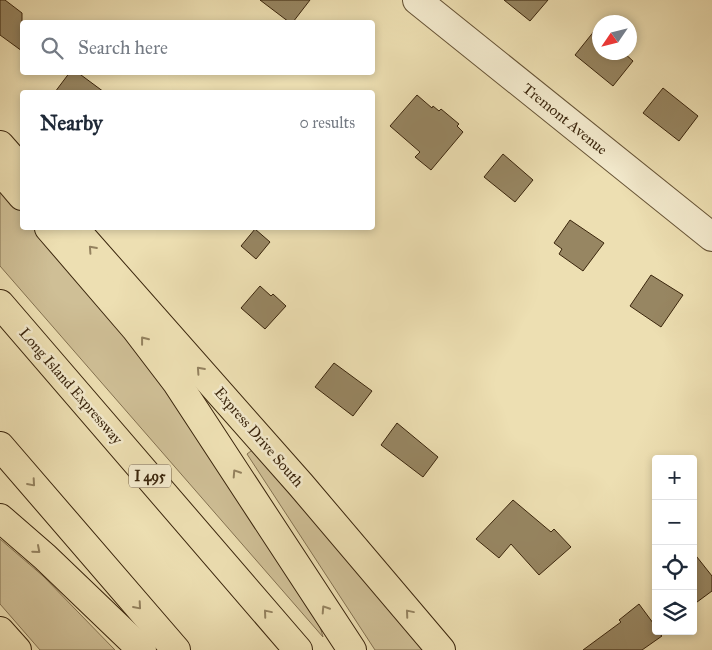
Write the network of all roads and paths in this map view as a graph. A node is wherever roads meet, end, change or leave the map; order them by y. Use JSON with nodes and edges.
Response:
{"nodes":[{"id":1,"x":417,"y":0,"type":"edge"},
{"id":2,"x":0,"y":145,"type":"edge"},
{"id":3,"x":20,"y":168,"type":"edge"},
{"id":4,"x":0,"y":170,"type":"edge"},
{"id":5,"x":20,"y":194,"type":"edge"},
{"id":6,"x":51,"y":230,"type":"edge"},
{"id":7,"x":76,"y":230,"type":"edge"},
{"id":8,"x":712,"y":238,"type":"edge"},
{"id":9,"x":0,"y":304,"type":"edge"},
{"id":10,"x":0,"y":446,"type":"edge"},
{"id":11,"x":0,"y":518,"type":"edge"},
{"id":12,"x":0,"y":631,"type":"edge"},
{"id":13,"x":17,"y":650,"type":"edge"},
{"id":14,"x":142,"y":650,"type":"edge"},
{"id":15,"x":176,"y":650,"type":"edge"},
{"id":16,"x":298,"y":650,"type":"edge"},
{"id":17,"x":352,"y":650,"type":"edge"},
{"id":18,"x":441,"y":650,"type":"edge"}],
"edges":[{"from":1,"to":8,"type":"street","name":"Tremont Avenue"},
{"from":2,"to":3,"type":"main road"},
{"from":4,"to":5,"type":"main road"},
{"from":17,"to":6,"type":"main road","one_way":true},
{"from":18,"to":7,"type":"main road","name":"Express Drive South","one_way":true},
{"from":16,"to":9,"type":"main road","name":"Long Island Expressway","number":"I 495","one_way":true},
{"from":10,"to":15,"type":"main road","one_way":true},
{"from":11,"to":14,"type":"main road","one_way":true},
{"from":12,"to":13,"type":"main road"}]}
